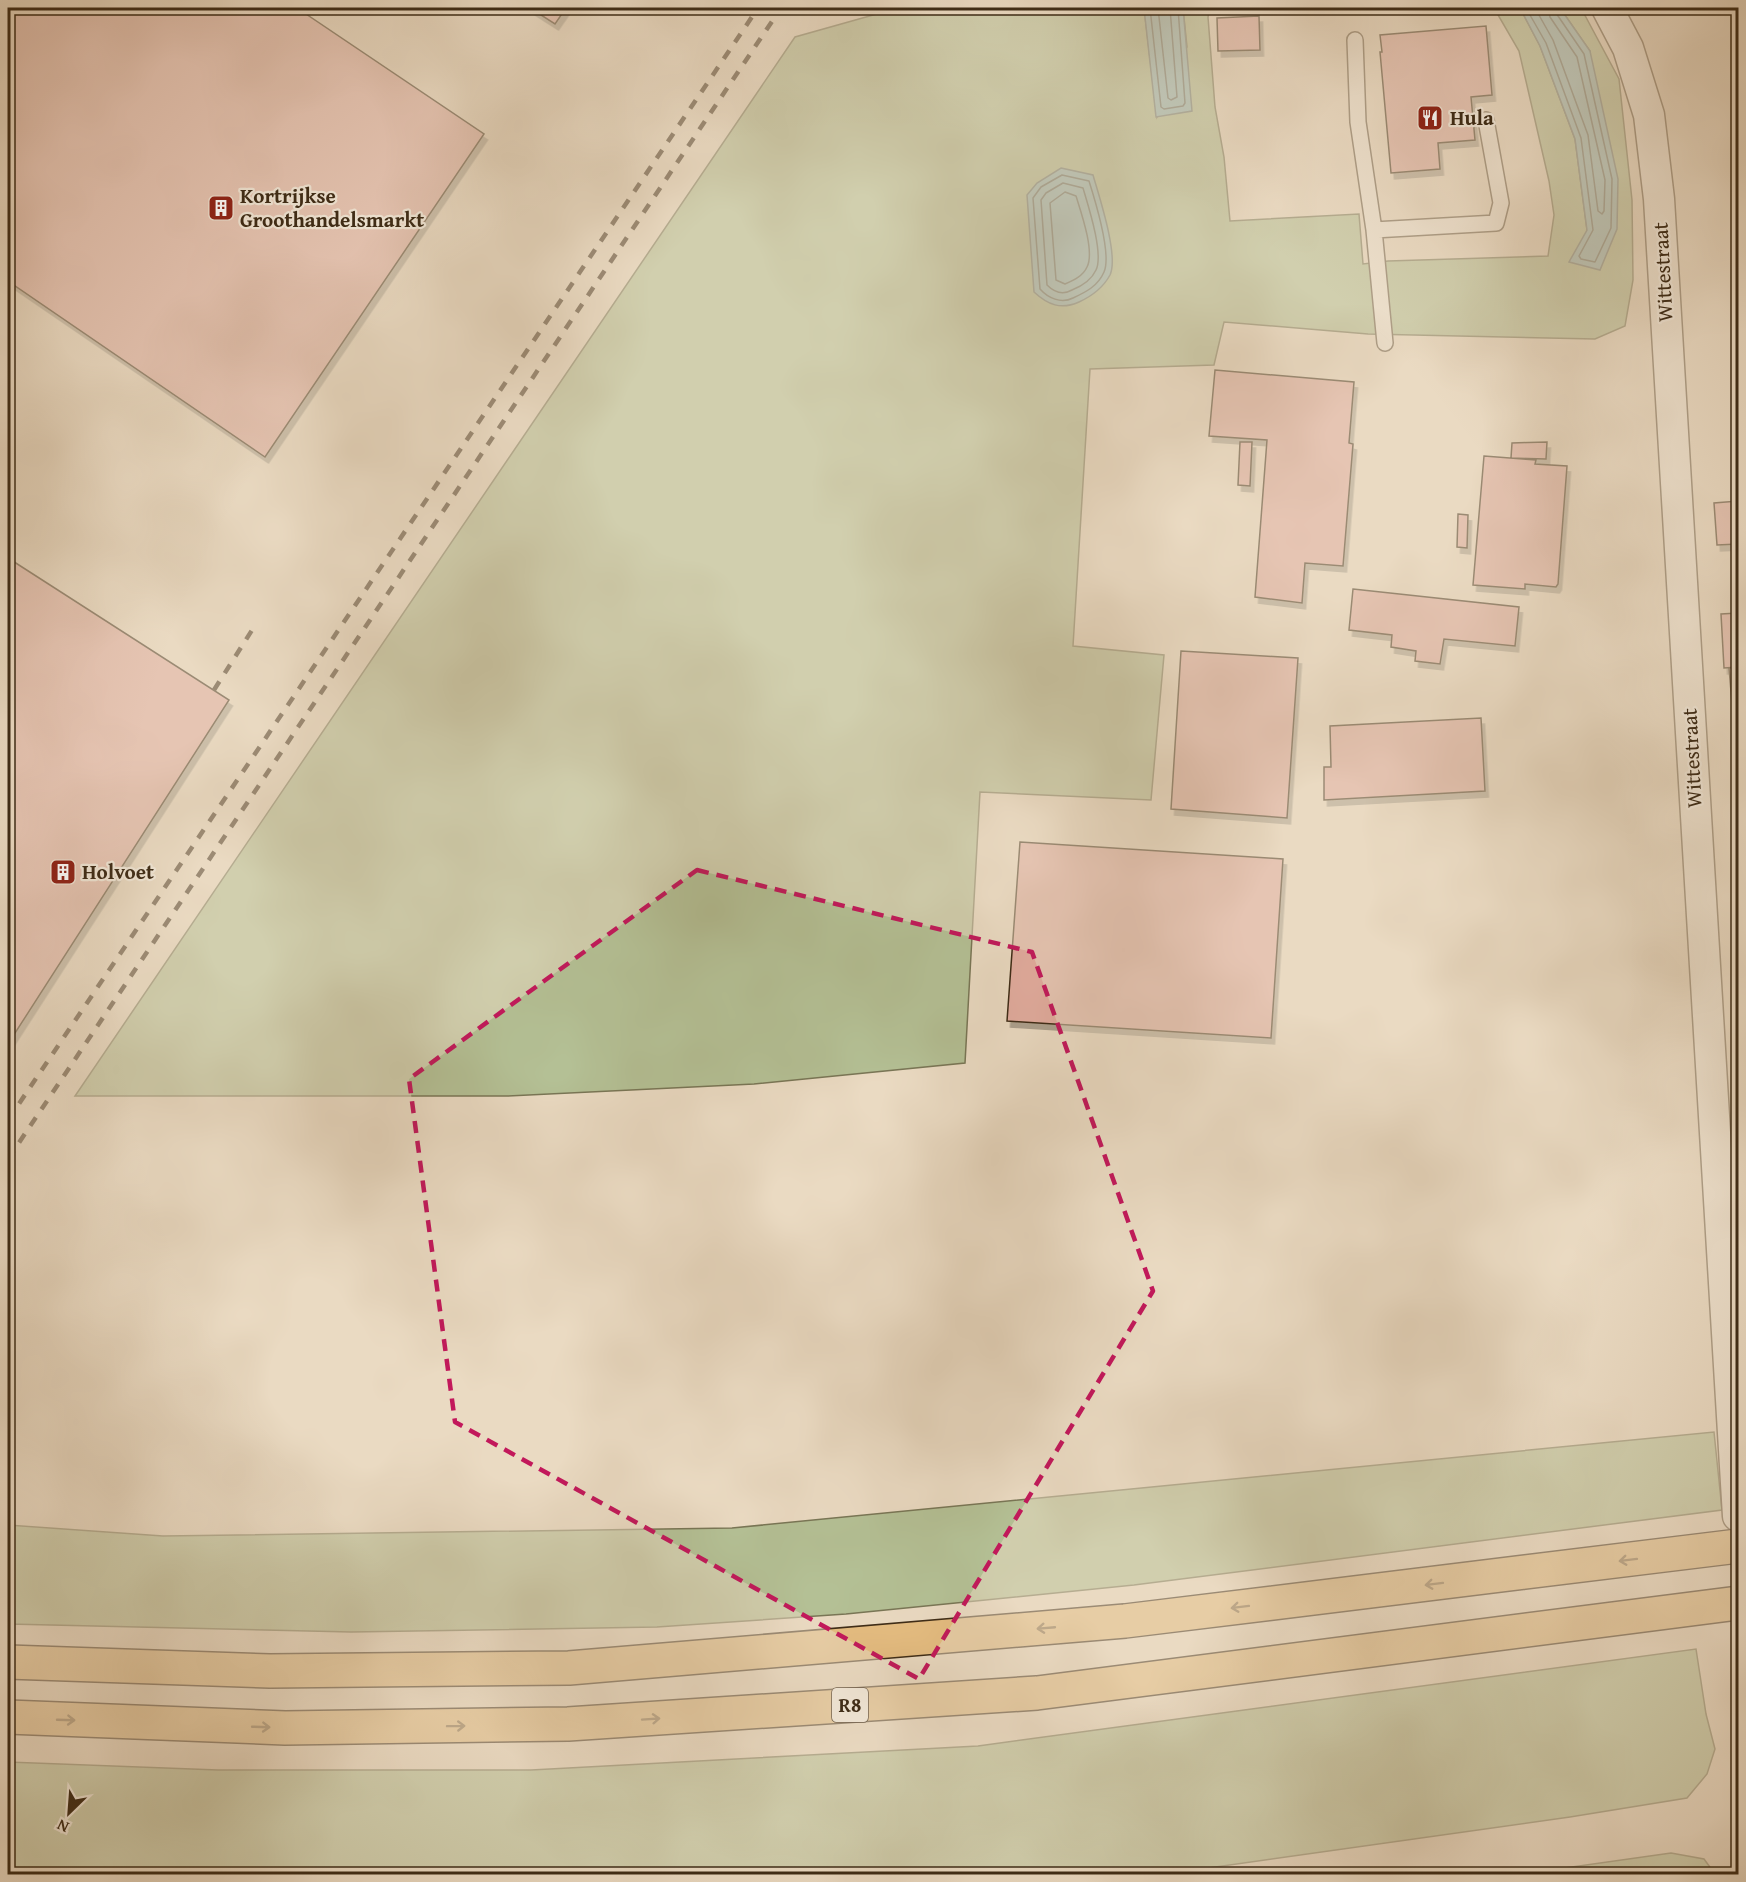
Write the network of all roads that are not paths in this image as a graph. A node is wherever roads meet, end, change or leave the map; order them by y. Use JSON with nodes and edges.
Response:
{"nodes":[{"id":1,"x":1606,"y":8,"type":"edge"},
{"id":2,"x":1355,"y":40,"type":"dead end"},
{"id":3,"x":1486,"y":120,"type":"dead end"},
{"id":4,"x":1374,"y":230,"type":"junction"},
{"id":5,"x":1385,"y":343,"type":"dead end"},
{"id":6,"x":1738,"y":1516,"type":"edge"},
{"id":7,"x":1738,"y":1546,"type":"edge"},
{"id":8,"x":1738,"y":1603,"type":"edge"},
{"id":9,"x":8,"y":1662,"type":"edge"},
{"id":10,"x":8,"y":1717,"type":"edge"}],
"edges":[{"from":1,"to":6,"type":"street","name":"Wittestraat"},
{"from":2,"to":4,"type":"lane"},
{"from":3,"to":4,"type":"lane"},
{"from":4,"to":5,"type":"lane"},
{"from":7,"to":9,"type":"highway","one_way":true},
{"from":10,"to":8,"type":"highway","number":"R8","one_way":true}]}
